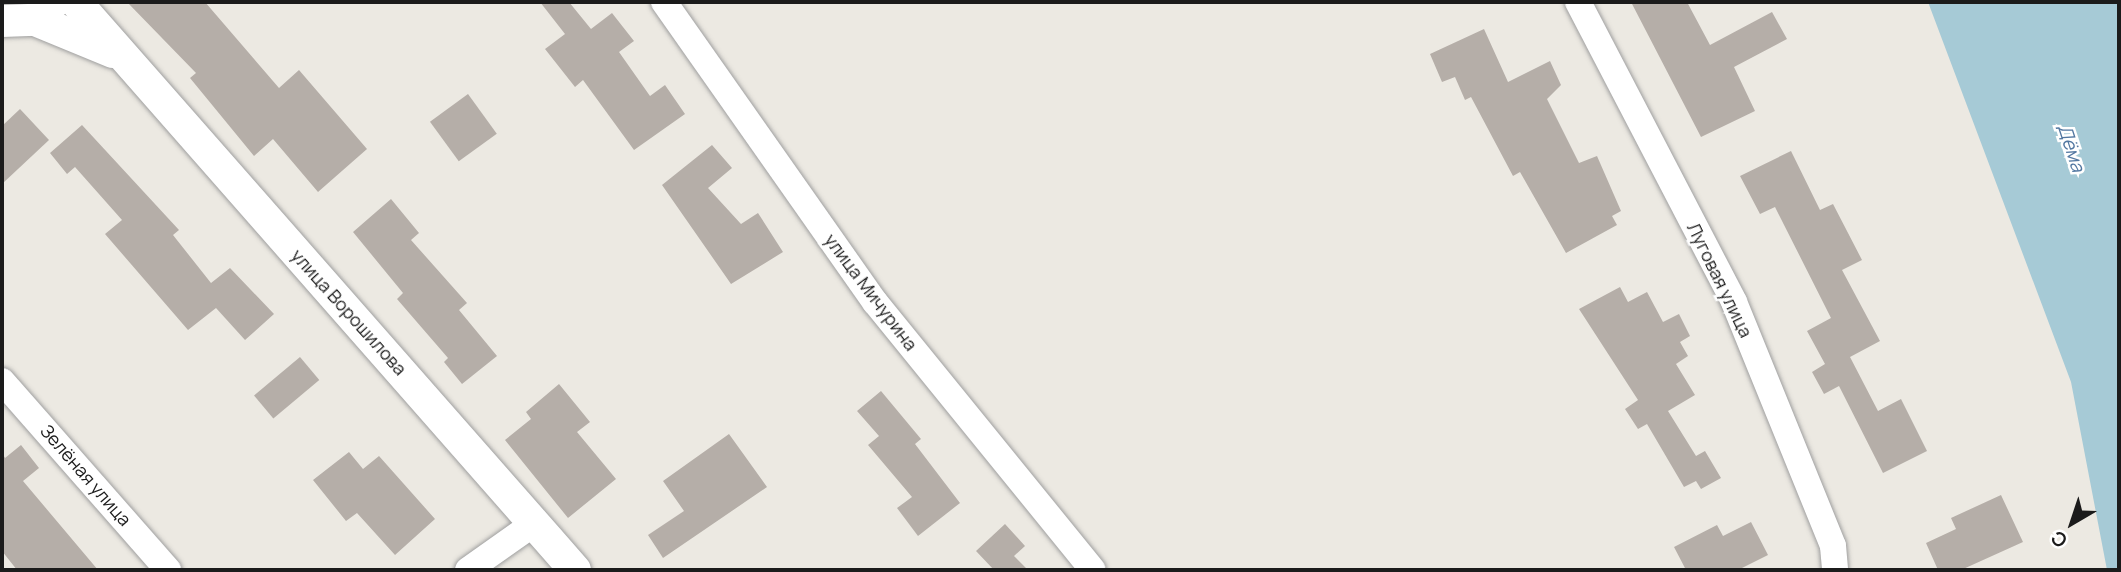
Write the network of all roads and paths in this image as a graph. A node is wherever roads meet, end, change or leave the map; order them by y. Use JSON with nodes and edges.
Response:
{"nodes":[{"id":1,"x":76,"y":2,"type":"edge"},
{"id":2,"x":664,"y":2,"type":"edge"},
{"id":3,"x":1578,"y":2,"type":"edge"},
{"id":4,"x":44,"y":11,"type":"edge"},
{"id":5,"x":2,"y":22,"type":"edge"},
{"id":6,"x":120,"y":56,"type":"junction"},
{"id":7,"x":2,"y":381,"type":"edge"},
{"id":8,"x":536,"y":522,"type":"junction"},
{"id":9,"x":168,"y":570,"type":"edge"},
{"id":10,"x":468,"y":570,"type":"edge"},
{"id":11,"x":575,"y":570,"type":"edge"},
{"id":12,"x":1093,"y":570,"type":"edge"},
{"id":13,"x":1835,"y":570,"type":"edge"}],
"edges":[{"from":1,"to":6,"type":"street","name":"улица Ворошилова"},
{"from":2,"to":12,"type":"street","name":"улица Мичурина"},
{"from":3,"to":13,"type":"street","name":"Луговая улица"},
{"from":4,"to":5,"type":"street"},
{"from":4,"to":6,"type":"street","name":"улица Ворошилова"},
{"from":6,"to":8,"type":"street","name":"улица Ворошилова"},
{"from":7,"to":9,"type":"street","name":"Зелёная улица"},
{"from":8,"to":10,"type":"street"},
{"from":8,"to":11,"type":"street","name":"улица Ворошилова"}]}
